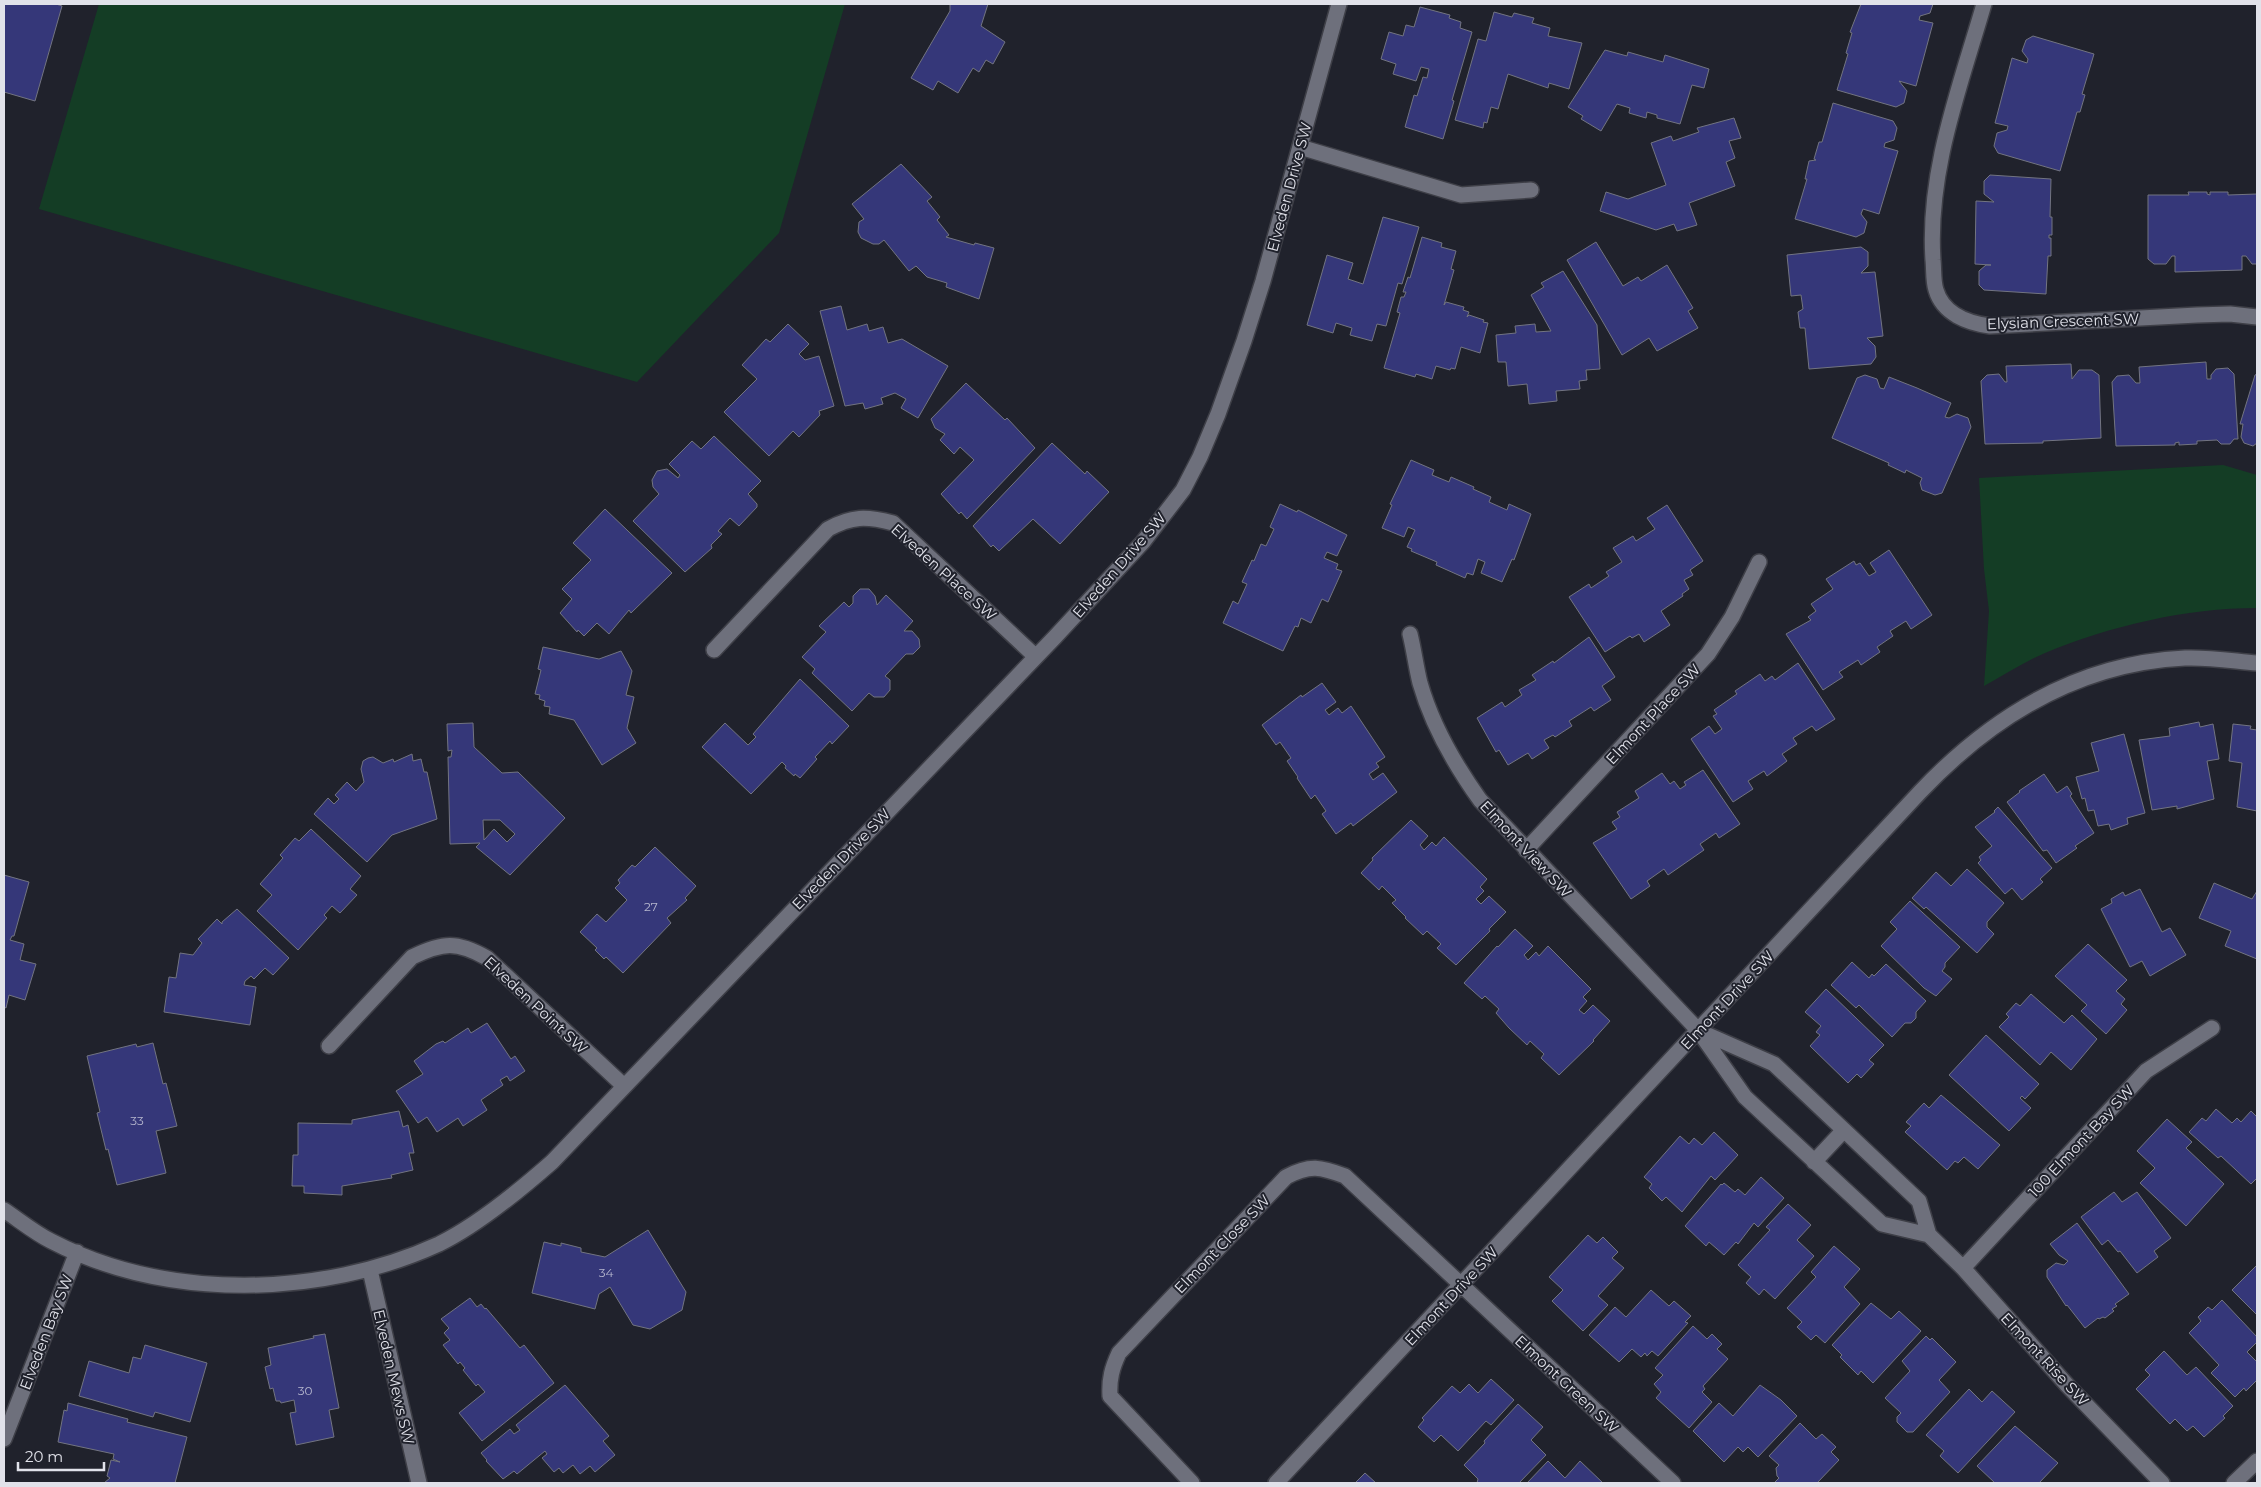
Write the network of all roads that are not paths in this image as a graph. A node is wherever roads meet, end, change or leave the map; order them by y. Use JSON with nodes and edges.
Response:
{"nodes":[{"id":1,"x":1339,"y":4,"type":"edge"},
{"id":2,"x":1984,"y":4,"type":"edge"},
{"id":3,"x":1300,"y":147,"type":"junction"},
{"id":4,"x":1531,"y":190,"type":"dead end"},
{"id":5,"x":2257,"y":317,"type":"edge"},
{"id":6,"x":1758,"y":562,"type":"dead end"},
{"id":7,"x":1410,"y":634,"type":"dead end"},
{"id":8,"x":714,"y":650,"type":"dead end"},
{"id":9,"x":1035,"y":656,"type":"junction"},
{"id":10,"x":2257,"y":663,"type":"edge"},
{"id":11,"x":1526,"y":850,"type":"junction"},
{"id":12,"x":2212,"y":1028,"type":"dead end"},
{"id":13,"x":1698,"y":1030,"type":"junction"},
{"id":14,"x":329,"y":1046,"type":"dead end"},
{"id":15,"x":624,"y":1086,"type":"junction"},
{"id":16,"x":1844,"y":1130,"type":"junction"},
{"id":17,"x":1814,"y":1162,"type":"junction"},
{"id":18,"x":4,"y":1210,"type":"edge"},
{"id":19,"x":1929,"y":1235,"type":"junction"},
{"id":20,"x":77,"y":1252,"type":"junction"},
{"id":21,"x":1963,"y":1268,"type":"junction"},
{"id":22,"x":370,"y":1270,"type":"junction"},
{"id":23,"x":1461,"y":1286,"type":"junction"},
{"id":24,"x":4,"y":1439,"type":"edge"},
{"id":25,"x":2257,"y":1461,"type":"edge"},
{"id":26,"x":419,"y":1483,"type":"edge"},
{"id":27,"x":1192,"y":1483,"type":"edge"},
{"id":28,"x":1276,"y":1483,"type":"edge"},
{"id":29,"x":1673,"y":1483,"type":"edge"},
{"id":30,"x":2162,"y":1483,"type":"edge"},
{"id":31,"x":2234,"y":1483,"type":"edge"}],
"edges":[{"from":1,"to":3,"type":"street","name":"Elveden Drive SW"},
{"from":2,"to":5,"type":"street","name":"Elysian Crescent SW"},
{"from":3,"to":4,"type":"street"},
{"from":3,"to":9,"type":"street","name":"Elveden Drive SW"},
{"from":6,"to":11,"type":"street","name":"Elmont Place SW"},
{"from":7,"to":11,"type":"street","name":"Elmont View SW"},
{"from":8,"to":9,"type":"street","name":"Elveden Place SW"},
{"from":9,"to":15,"type":"street","name":"Elveden Drive SW"},
{"from":10,"to":13,"type":"street","name":"Elmont Drive SW"},
{"from":11,"to":13,"type":"street","name":"Elmont View SW"},
{"from":12,"to":21,"type":"street","name":"100 Elmont Bay SW"},
{"from":13,"to":16,"type":"street","name":"Elmont Rise SW"},
{"from":13,"to":17,"type":"street"},
{"from":13,"to":23,"type":"street","name":"Elmont Drive SW"},
{"from":14,"to":15,"type":"street","name":"Elveden Point SW"},
{"from":15,"to":22,"type":"street","name":"Elveden Drive SW"},
{"from":16,"to":17,"type":"street"},
{"from":16,"to":19,"type":"street","name":"Elmont Rise SW"},
{"from":17,"to":19,"type":"street"},
{"from":18,"to":20,"type":"street","name":"Elveden Drive SW"},
{"from":19,"to":21,"type":"street","name":"Elmont Rise SW"},
{"from":20,"to":22,"type":"street","name":"Elveden Drive SW"},
{"from":20,"to":24,"type":"street","name":"Elveden Bay SW"},
{"from":21,"to":30,"type":"street","name":"Elmont Rise SW"},
{"from":22,"to":26,"type":"street","name":"Elveden Mews SW"},
{"from":23,"to":27,"type":"street","name":"Elmont Close SW"},
{"from":23,"to":28,"type":"street","name":"Elmont Drive SW"},
{"from":23,"to":29,"type":"street","name":"Elmont Green SW"},
{"from":25,"to":31,"type":"street"}]}
